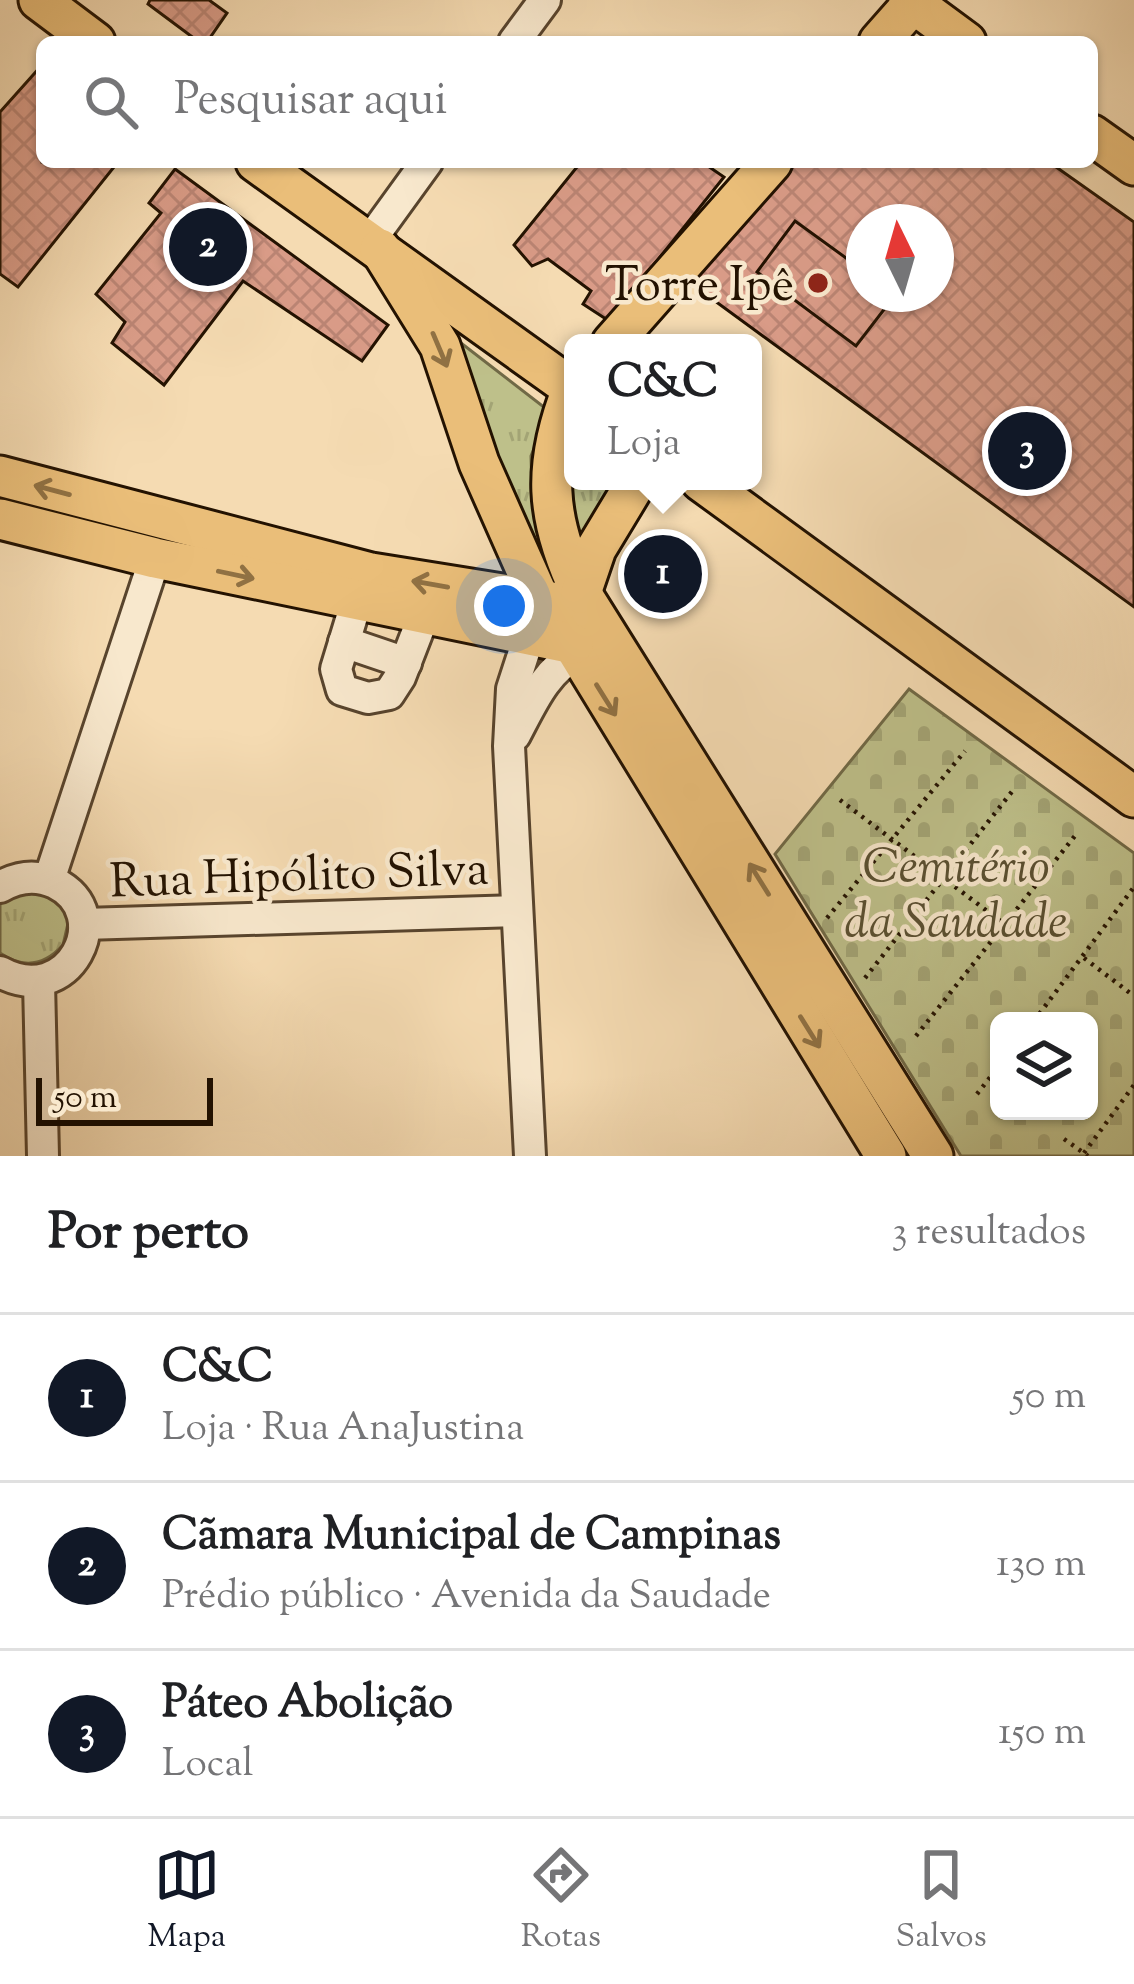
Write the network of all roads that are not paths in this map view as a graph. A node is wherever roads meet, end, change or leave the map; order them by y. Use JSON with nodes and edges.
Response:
{"nodes":[{"id":1,"x":544,"y":0,"type":"edge"},
{"id":2,"x":913,"y":1,"type":"edge"},
{"id":3,"x":518,"y":36,"type":"edge"},
{"id":4,"x":884,"y":36,"type":"edge"},
{"id":5,"x":958,"y":36,"type":"edge"},
{"id":6,"x":1098,"y":138,"type":"edge"},
{"id":7,"x":1134,"y":165,"type":"edge"},
{"id":8,"x":264,"y":168,"type":"edge"},
{"id":9,"x":423,"y":168,"type":"edge"},
{"id":10,"x":767,"y":168,"type":"edge"},
{"id":11,"x":375,"y":246,"type":"junction"},
{"id":12,"x":620,"y":334,"type":"edge"},
{"id":13,"x":564,"y":382,"type":"edge"},
{"id":14,"x":564,"y":414,"type":"edge"},
{"id":15,"x":0,"y":476,"type":"edge"},
{"id":16,"x":632,"y":490,"type":"edge"},
{"id":17,"x":712,"y":490,"type":"edge"},
{"id":18,"x":0,"y":519,"type":"edge"},
{"id":19,"x":155,"y":558,"type":"junction"},
{"id":20,"x":584,"y":598,"type":"junction"},
{"id":21,"x":357,"y":600,"type":"junction"},
{"id":22,"x":424,"y":615,"type":"junction"},
{"id":23,"x":534,"y":620,"type":"junction"},
{"id":24,"x":344,"y":642,"type":"junction"},
{"id":25,"x":575,"y":648,"type":"junction"},
{"id":26,"x":406,"y":663,"type":"junction"},
{"id":27,"x":509,"y":746,"type":"junction"},
{"id":28,"x":1134,"y":797,"type":"edge"},
{"id":29,"x":50,"y":880,"type":"junction"},
{"id":30,"x":0,"y":887,"type":"edge"},
{"id":31,"x":517,"y":911,"type":"junction"},
{"id":32,"x":84,"y":924,"type":"junction"},
{"id":33,"x":0,"y":972,"type":"edge"},
{"id":34,"x":39,"y":982,"type":"junction"},
{"id":35,"x":43,"y":1156,"type":"edge"},
{"id":36,"x":530,"y":1156,"type":"edge"},
{"id":37,"x":886,"y":1156,"type":"edge"},
{"id":38,"x":933,"y":1156,"type":"edge"}],
"edges":[{"from":1,"to":3,"type":"street"},
{"from":2,"to":4,"type":"main road"},
{"from":2,"to":5,"type":"main road"},
{"from":6,"to":7,"type":"main road"},
{"from":8,"to":11,"type":"main road"},
{"from":9,"to":11,"type":"street"},
{"from":10,"to":12,"type":"main road"},
{"from":11,"to":13,"type":"main road"},
{"from":11,"to":23,"type":"main road","one_way":true},
{"from":14,"to":20,"type":"main road"},
{"from":23,"to":15,"type":"main road","one_way":true},
{"from":16,"to":20,"type":"main road"},
{"from":17,"to":28,"type":"main road"},
{"from":18,"to":19,"type":"main road"},
{"from":19,"to":21,"type":"main road","one_way":true},
{"from":19,"to":29,"type":"street"},
{"from":20,"to":23,"type":"main road"},
{"from":38,"to":20,"type":"main road","one_way":true},
{"from":21,"to":22,"type":"main road"},
{"from":21,"to":24,"type":"street"},
{"from":22,"to":23,"type":"main road"},
{"from":22,"to":26,"type":"street"},
{"from":23,"to":25,"type":"main road"},
{"from":23,"to":27,"type":"street"},
{"from":24,"to":26,"type":"street"},
{"from":24,"to":26,"type":"street"},
{"from":25,"to":27,"type":"street"},
{"from":25,"to":37,"type":"main road","one_way":true},
{"from":27,"to":31,"type":"street"},
{"from":29,"to":30,"type":"street"},
{"from":29,"to":32,"type":"street"},
{"from":31,"to":32,"type":"street","name":"Rua Hipólito Silva"},
{"from":31,"to":36,"type":"street"},
{"from":32,"to":34,"type":"street"},
{"from":33,"to":34,"type":"street"},
{"from":34,"to":35,"type":"street"}]}
